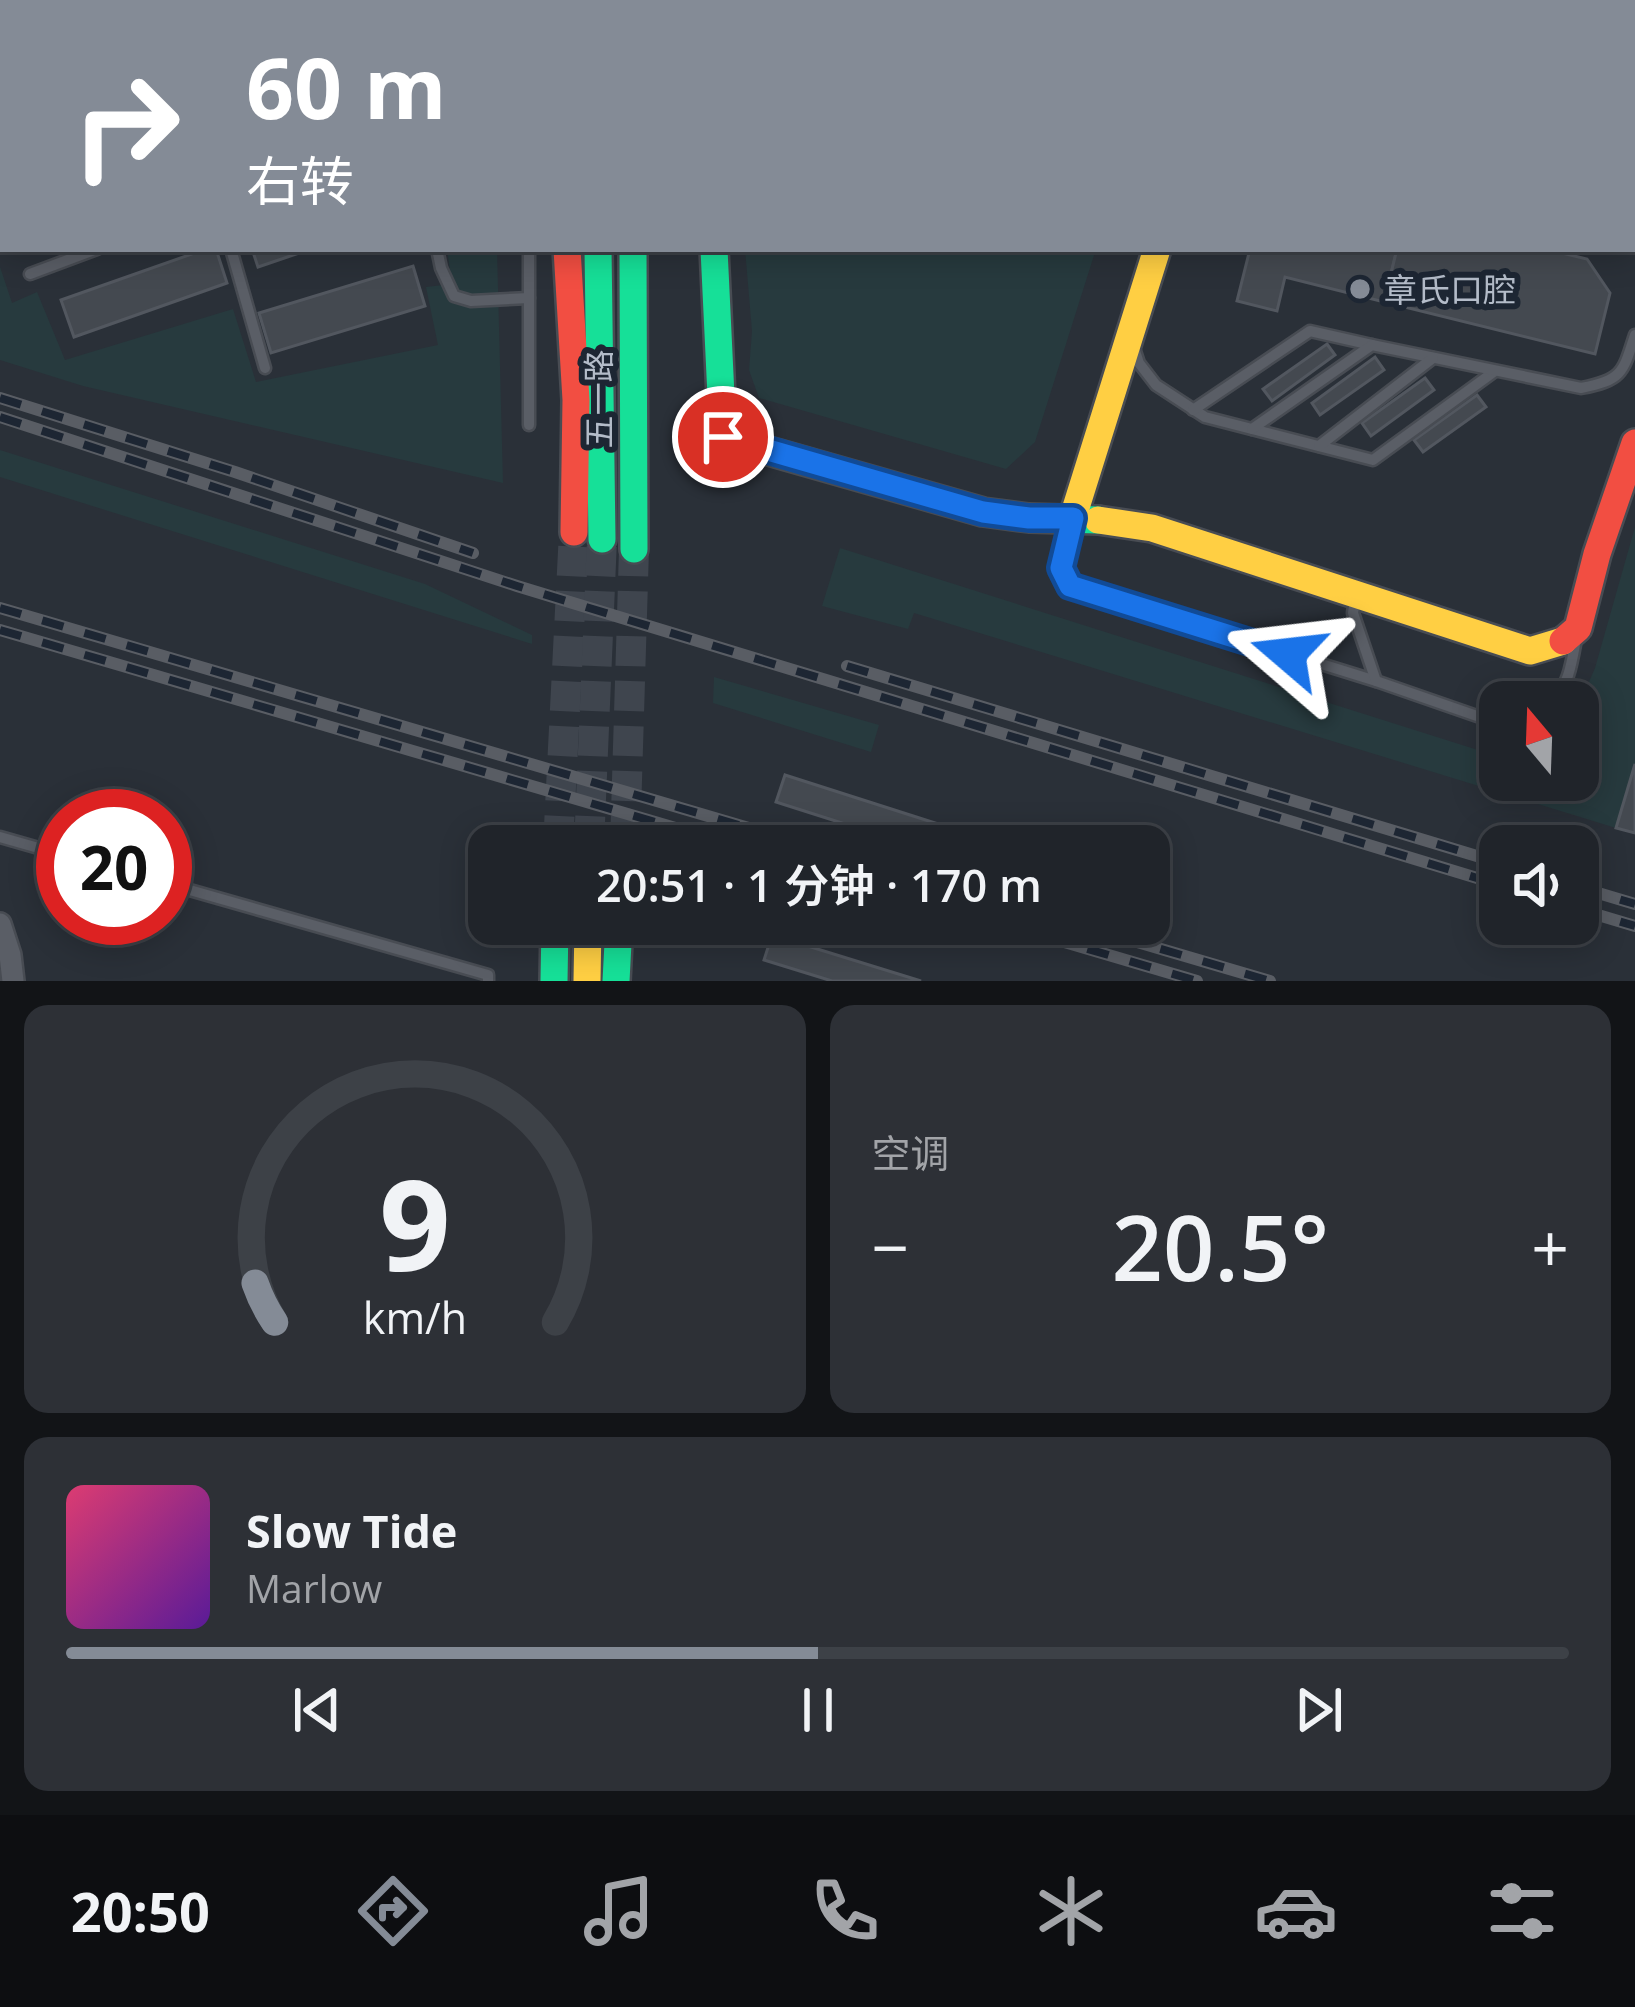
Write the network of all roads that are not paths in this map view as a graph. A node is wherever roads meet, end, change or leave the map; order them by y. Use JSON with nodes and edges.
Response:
{"nodes":[{"id":1,"x":89,"y":252,"type":"edge"},
{"id":2,"x":232,"y":252,"type":"edge"},
{"id":3,"x":438,"y":252,"type":"edge"},
{"id":4,"x":529,"y":252,"type":"edge"},
{"id":5,"x":567,"y":252,"type":"edge"},
{"id":6,"x":598,"y":252,"type":"edge"},
{"id":7,"x":633,"y":252,"type":"edge"},
{"id":8,"x":714,"y":252,"type":"edge"},
{"id":9,"x":1156,"y":252,"type":"edge"},
{"id":10,"x":31,"y":274,"type":"dead end"},
{"id":11,"x":529,"y":298,"type":"junction"},
{"id":12,"x":1635,"y":335,"type":"edge"},
{"id":13,"x":1130,"y":337,"type":"junction"},
{"id":14,"x":1372,"y":345,"type":"junction"},
{"id":15,"x":1433,"y":358,"type":"junction"},
{"id":16,"x":265,"y":368,"type":"dead end"},
{"id":17,"x":1495,"y":370,"type":"junction"},
{"id":18,"x":1193,"y":410,"type":"junction"},
{"id":19,"x":529,"y":424,"type":"dead end"},
{"id":20,"x":1252,"y":429,"type":"junction"},
{"id":21,"x":1635,"y":443,"type":"edge"},
{"id":22,"x":1319,"y":446,"type":"junction"},
{"id":23,"x":1073,"y":518,"type":"junction"},
{"id":24,"x":634,"y":549,"type":"tunnel mouth"},
{"id":25,"x":1356,"y":596,"type":"junction"},
{"id":26,"x":1578,"y":628,"type":"junction"},
{"id":27,"x":1376,"y":681,"type":"junction"},
{"id":28,"x":1565,"y":681,"type":"edge"},
{"id":29,"x":1479,"y":717,"type":"edge"},
{"id":30,"x":0,"y":837,"type":"edge"},
{"id":31,"x":36,"y":847,"type":"edge"},
{"id":32,"x":192,"y":892,"type":"edge"},
{"id":33,"x":0,"y":924,"type":"edge"},
{"id":34,"x":555,"y":945,"type":"edge"},
{"id":35,"x":588,"y":945,"type":"edge"},
{"id":36,"x":618,"y":945,"type":"edge"},
{"id":37,"x":14,"y":981,"type":"edge"},
{"id":38,"x":488,"y":981,"type":"edge"},
{"id":39,"x":554,"y":981,"type":"edge"},
{"id":40,"x":587,"y":981,"type":"edge"},
{"id":41,"x":616,"y":981,"type":"edge"}],
"edges":[{"from":1,"to":10,"type":"lane"},
{"from":2,"to":16,"type":"lane"},
{"from":3,"to":11,"type":"lane"},
{"from":4,"to":11,"type":"lane"},
{"from":5,"to":6,"type":"street","name":"五一路"},
{"from":7,"to":24,"type":"street","name":"五一路"},
{"from":8,"to":23,"type":"street"},
{"from":9,"to":13,"type":"street"},
{"from":11,"to":19,"type":"lane"},
{"from":12,"to":17,"type":"lane"},
{"from":13,"to":18,"type":"lane"},
{"from":13,"to":23,"type":"street"},
{"from":14,"to":15,"type":"lane"},
{"from":14,"to":18,"type":"lane"},
{"from":14,"to":20,"type":"lane"},
{"from":15,"to":17,"type":"lane"},
{"from":15,"to":22,"type":"lane"},
{"from":17,"to":22,"type":"lane"},
{"from":18,"to":20,"type":"lane"},
{"from":20,"to":22,"type":"lane"},
{"from":21,"to":26,"type":"street"},
{"from":23,"to":25,"type":"street"},
{"from":23,"to":27,"type":"lane"},
{"from":25,"to":26,"type":"street"},
{"from":25,"to":27,"type":"lane"},
{"from":26,"to":28,"type":"lane"},
{"from":27,"to":29,"type":"lane"},
{"from":30,"to":31,"type":"lane"},
{"from":32,"to":38,"type":"lane"},
{"from":33,"to":37,"type":"street"},
{"from":34,"to":39,"type":"street"},
{"from":35,"to":40,"type":"street"},
{"from":36,"to":41,"type":"street"}]}
